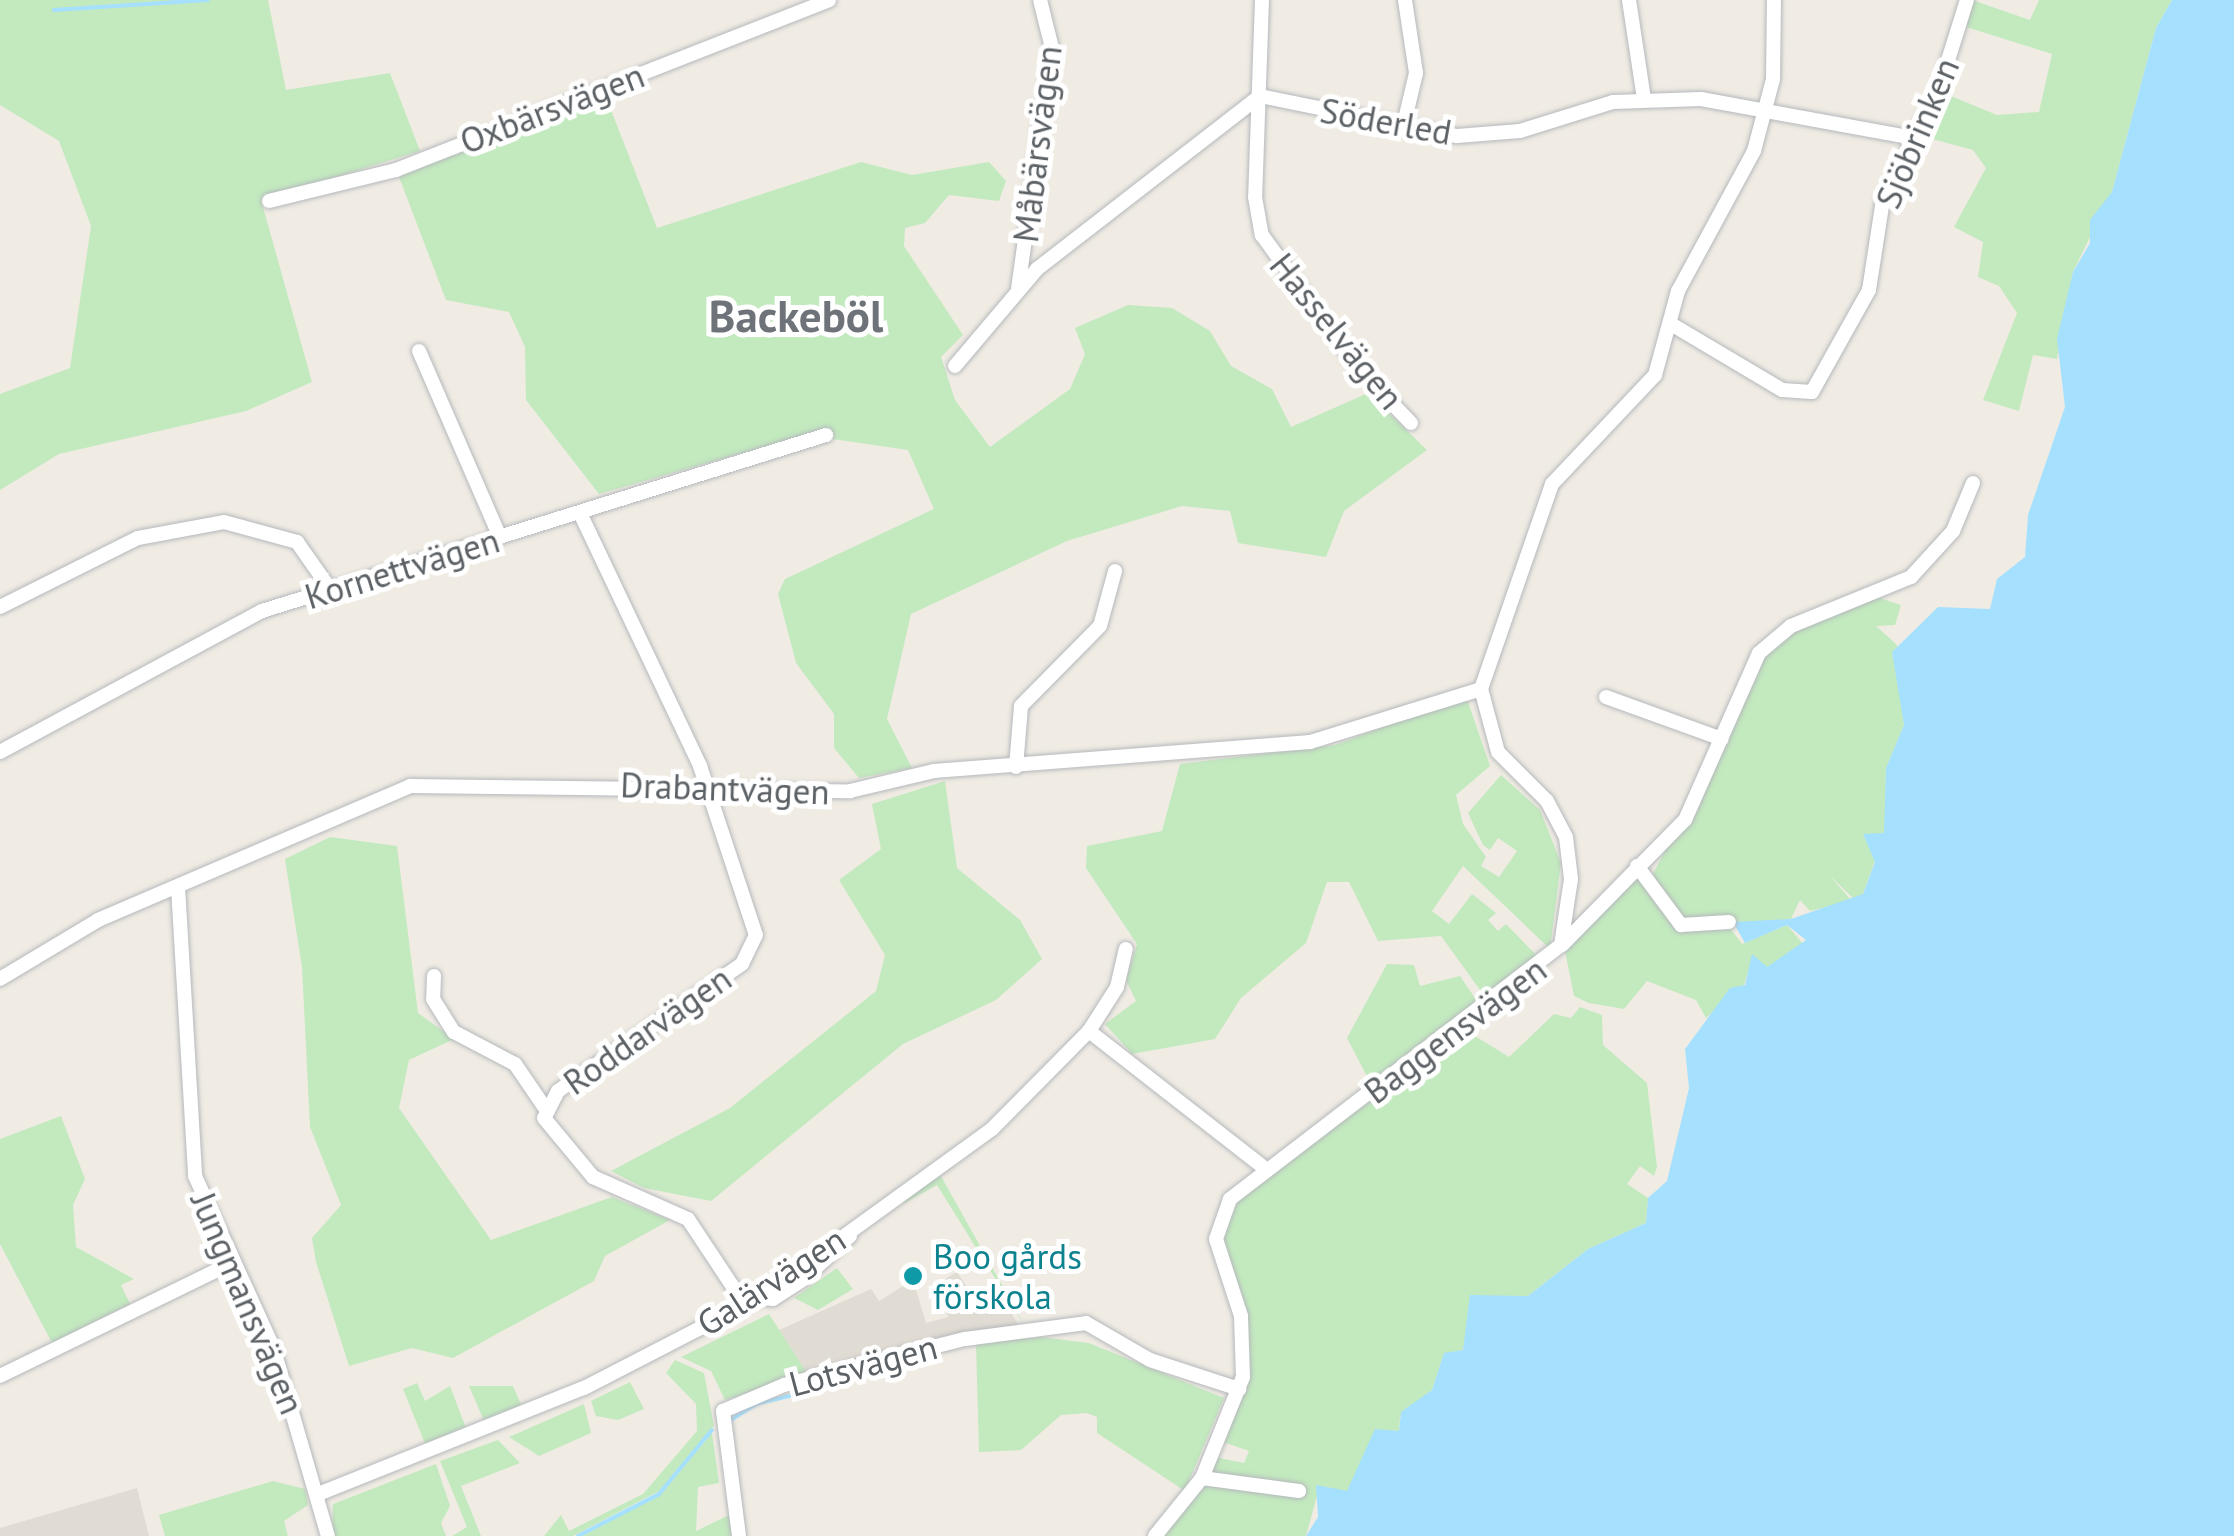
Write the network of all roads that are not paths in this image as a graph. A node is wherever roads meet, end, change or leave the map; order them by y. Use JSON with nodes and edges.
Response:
{"nodes":[{"id":1,"x":830,"y":0,"type":"edge"},
{"id":2,"x":1040,"y":0,"type":"edge"},
{"id":3,"x":1262,"y":0,"type":"edge"},
{"id":4,"x":1406,"y":0,"type":"edge"},
{"id":5,"x":1629,"y":0,"type":"edge"},
{"id":6,"x":1774,"y":0,"type":"edge"},
{"id":7,"x":1967,"y":0,"type":"edge"},
{"id":8,"x":1260,"y":96,"type":"junction"},
{"id":9,"x":1644,"y":100,"type":"junction"},
{"id":10,"x":1768,"y":108,"type":"junction"},
{"id":11,"x":1403,"y":128,"type":"junction"},
{"id":12,"x":1914,"y":138,"type":"junction"},
{"id":13,"x":270,"y":202,"type":"dead end"},
{"id":14,"x":1018,"y":290,"type":"junction"},
{"id":15,"x":1671,"y":324,"type":"junction"},
{"id":16,"x":420,"y":351,"type":"dead end"},
{"id":17,"x":955,"y":366,"type":"dead end"},
{"id":18,"x":1411,"y":423,"type":"dead end"},
{"id":19,"x":826,"y":436,"type":"dead end"},
{"id":20,"x":1974,"y":483,"type":"dead end"},
{"id":21,"x":581,"y":515,"type":"junction"},
{"id":22,"x":500,"y":538,"type":"junction"},
{"id":23,"x":1115,"y":570,"type":"dead end"},
{"id":24,"x":330,"y":589,"type":"junction"},
{"id":25,"x":0,"y":607,"type":"edge"},
{"id":26,"x":1482,"y":689,"type":"junction"},
{"id":27,"x":1606,"y":696,"type":"dead end"},
{"id":28,"x":1722,"y":738,"type":"junction"},
{"id":29,"x":0,"y":752,"type":"edge"},
{"id":30,"x":1016,"y":766,"type":"junction"},
{"id":31,"x":709,"y":790,"type":"junction"},
{"id":32,"x":1637,"y":866,"type":"junction"},
{"id":33,"x":178,"y":887,"type":"junction"},
{"id":34,"x":1729,"y":922,"type":"dead end"},
{"id":35,"x":1561,"y":946,"type":"junction"},
{"id":36,"x":1126,"y":949,"type":"dead end"},
{"id":37,"x":434,"y":976,"type":"dead end"},
{"id":38,"x":0,"y":978,"type":"edge"},
{"id":39,"x":1089,"y":1030,"type":"junction"},
{"id":40,"x":545,"y":1108,"type":"junction"},
{"id":41,"x":1262,"y":1166,"type":"junction"},
{"id":42,"x":230,"y":1264,"type":"junction"},
{"id":43,"x":745,"y":1305,"type":"junction"},
{"id":44,"x":0,"y":1376,"type":"edge"},
{"id":45,"x":1239,"y":1389,"type":"junction"},
{"id":46,"x":1202,"y":1478,"type":"junction"},
{"id":47,"x":1299,"y":1491,"type":"dead end"},
{"id":48,"x":321,"y":1493,"type":"junction"},
{"id":49,"x":328,"y":1536,"type":"edge"},
{"id":50,"x":739,"y":1536,"type":"edge"},
{"id":51,"x":1155,"y":1536,"type":"edge"}],
"edges":[{"from":1,"to":13,"type":"street","name":"Oxbärsvägen"},
{"from":2,"to":14,"type":"street","name":"Måbärsvägen"},
{"from":3,"to":8,"type":"street","name":"Hasselvägen"},
{"from":4,"to":11,"type":"street"},
{"from":5,"to":9,"type":"street"},
{"from":6,"to":10,"type":"street"},
{"from":7,"to":12,"type":"street","name":"Sjöbrinken"},
{"from":8,"to":11,"type":"street","name":"Söderled"},
{"from":8,"to":14,"type":"street"},
{"from":8,"to":18,"type":"street","name":"Hasselvägen"},
{"from":9,"to":10,"type":"street","name":"Söderled"},
{"from":9,"to":11,"type":"street","name":"Söderled"},
{"from":10,"to":12,"type":"street","name":"Söderled"},
{"from":10,"to":15,"type":"street"},
{"from":12,"to":15,"type":"street","name":"Sjöbrinken"},
{"from":14,"to":17,"type":"street"},
{"from":15,"to":26,"type":"street"},
{"from":16,"to":22,"type":"street"},
{"from":19,"to":21,"type":"street","name":"Kornettvägen"},
{"from":20,"to":28,"type":"street"},
{"from":21,"to":22,"type":"street","name":"Kornettvägen"},
{"from":21,"to":31,"type":"street","name":"Roddarvägen"},
{"from":22,"to":24,"type":"street","name":"Kornettvägen"},
{"from":23,"to":30,"type":"street"},
{"from":24,"to":25,"type":"street"},
{"from":24,"to":29,"type":"street","name":"Kornettvägen"},
{"from":26,"to":30,"type":"street","name":"Drabantvägen"},
{"from":26,"to":35,"type":"street","name":"Baggensvägen"},
{"from":27,"to":28,"type":"street"},
{"from":28,"to":32,"type":"street"},
{"from":30,"to":31,"type":"street","name":"Drabantvägen"},
{"from":31,"to":33,"type":"street","name":"Drabantvägen"},
{"from":31,"to":40,"type":"street","name":"Roddarvägen"},
{"from":32,"to":34,"type":"street"},
{"from":32,"to":35,"type":"street"},
{"from":33,"to":38,"type":"street","name":"Drabantvägen"},
{"from":33,"to":42,"type":"street","name":"Jungmansvägen"},
{"from":35,"to":41,"type":"street","name":"Baggensvägen"},
{"from":36,"to":39,"type":"street","name":"Galärvägen"},
{"from":37,"to":40,"type":"street"},
{"from":39,"to":41,"type":"street"},
{"from":39,"to":43,"type":"street","name":"Galärvägen"},
{"from":40,"to":43,"type":"street","name":"Roddarvägen"},
{"from":41,"to":45,"type":"street","name":"Baggensvägen"},
{"from":42,"to":44,"type":"street"},
{"from":42,"to":48,"type":"street","name":"Jungmansvägen"},
{"from":43,"to":48,"type":"street","name":"Galärvägen"},
{"from":45,"to":46,"type":"street","name":"Baggensvägen"},
{"from":45,"to":50,"type":"street","name":"Lotsvägen"},
{"from":46,"to":47,"type":"street"},
{"from":46,"to":51,"type":"street","name":"Baggensvägen"},
{"from":48,"to":49,"type":"street","name":"Jungmansvägen"}]}
